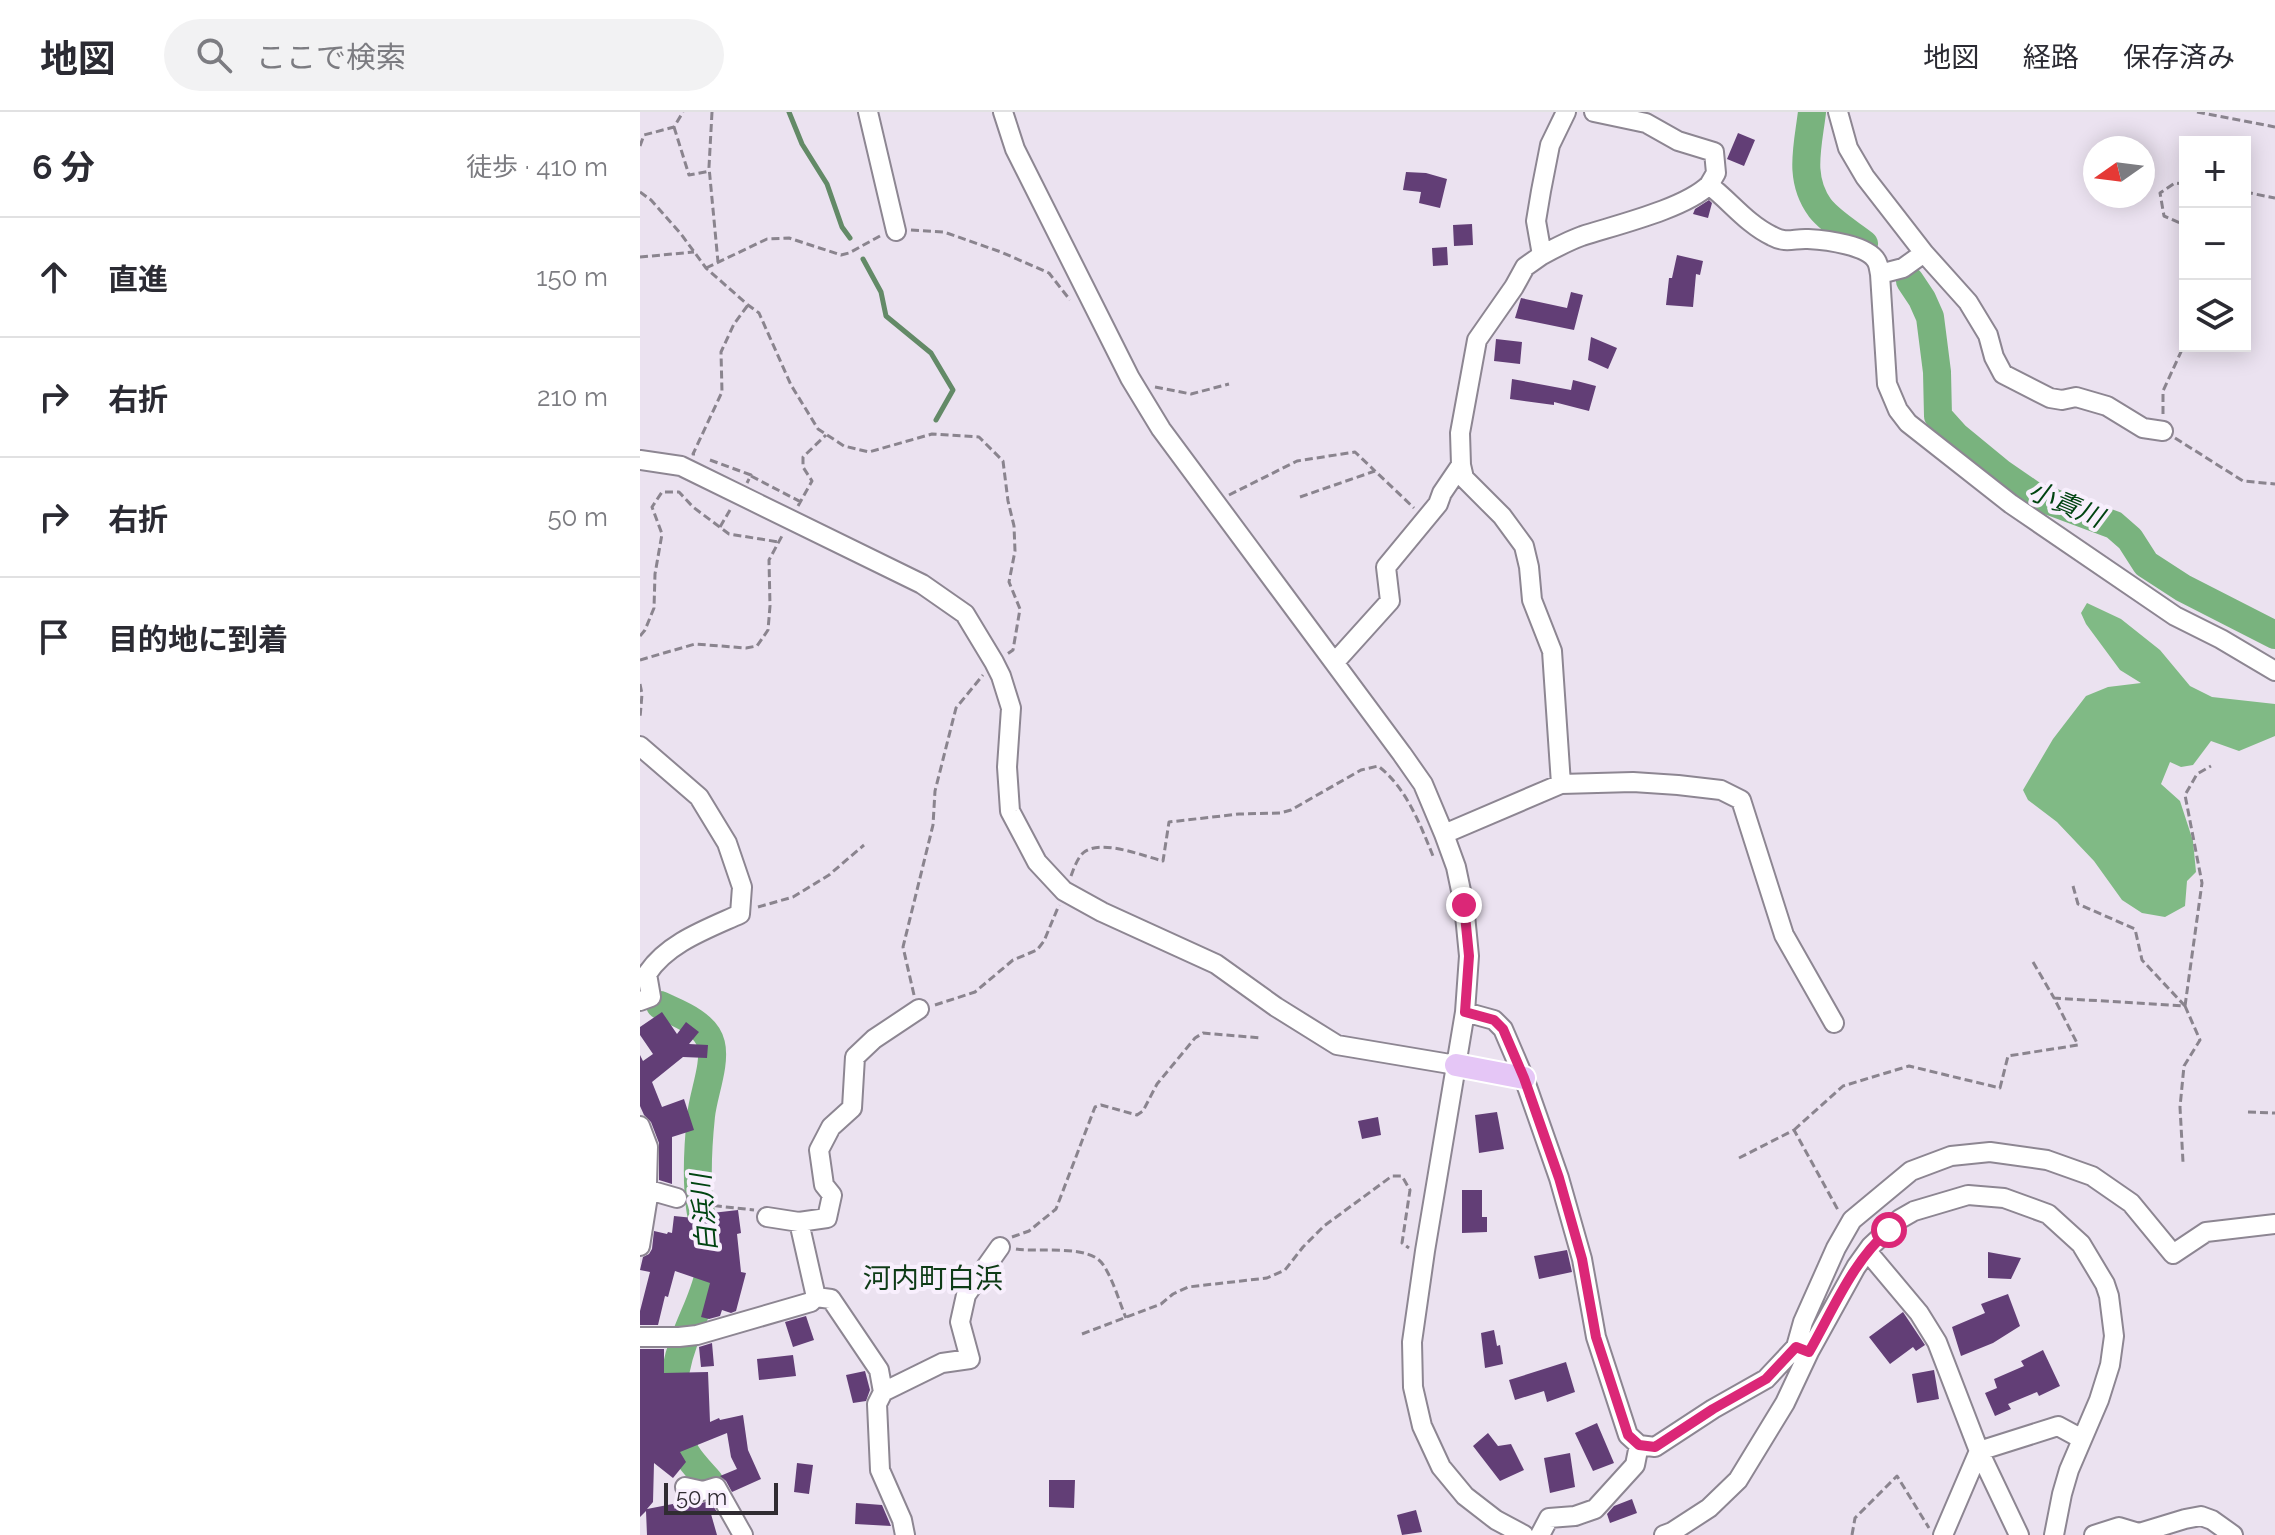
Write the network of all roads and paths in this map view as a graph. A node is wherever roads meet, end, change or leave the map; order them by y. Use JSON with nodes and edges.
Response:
{"nodes":[{"id":1,"x":683,"y":112,"type":"edge"},
{"id":2,"x":712,"y":112,"type":"edge"},
{"id":3,"x":868,"y":112,"type":"edge"},
{"id":4,"x":1003,"y":112,"type":"edge"},
{"id":5,"x":1566,"y":112,"type":"edge"},
{"id":6,"x":1594,"y":112,"type":"edge"},
{"id":7,"x":1838,"y":112,"type":"edge"},
{"id":8,"x":2197,"y":112,"type":"edge"},
{"id":9,"x":674,"y":127,"type":"junction"},
{"id":10,"x":2275,"y":127,"type":"edge"},
{"id":11,"x":640,"y":146,"type":"edge"},
{"id":12,"x":710,"y":171,"type":"junction"},
{"id":13,"x":2179,"y":183,"type":"edge"},
{"id":14,"x":1709,"y":185,"type":"junction"},
{"id":15,"x":640,"y":192,"type":"edge"},
{"id":16,"x":2251,"y":193,"type":"edge"},
{"id":17,"x":2275,"y":198,"type":"edge"},
{"id":18,"x":2179,"y":222,"type":"edge"},
{"id":19,"x":896,"y":231,"type":"junction"},
{"id":20,"x":694,"y":252,"type":"junction"},
{"id":21,"x":1924,"y":253,"type":"junction"},
{"id":22,"x":1542,"y":255,"type":"junction"},
{"id":23,"x":640,"y":257,"type":"edge"},
{"id":24,"x":718,"y":262,"type":"junction"},
{"id":25,"x":706,"y":268,"type":"junction"},
{"id":26,"x":1880,"y":274,"type":"junction"},
{"id":27,"x":748,"y":305,"type":"junction"},
{"id":28,"x":1096,"y":311,"type":"junction"},
{"id":29,"x":2181,"y":352,"type":"edge"},
{"id":30,"x":1133,"y":382,"type":"junction"},
{"id":31,"x":1229,"y":384,"type":"dead end"},
{"id":32,"x":2163,"y":431,"type":"junction"},
{"id":33,"x":826,"y":435,"type":"junction"},
{"id":34,"x":693,"y":454,"type":"dead end"},
{"id":35,"x":640,"y":460,"type":"edge"},
{"id":36,"x":1461,"y":465,"type":"junction"},
{"id":37,"x":1375,"y":471,"type":"junction"},
{"id":38,"x":751,"y":475,"type":"dead end"},
{"id":39,"x":2275,"y":484,"type":"edge"},
{"id":40,"x":1300,"y":497,"type":"dead end"},
{"id":41,"x":801,"y":502,"type":"junction"},
{"id":42,"x":1215,"y":502,"type":"junction"},
{"id":43,"x":1425,"y":519,"type":"junction"},
{"id":44,"x":790,"y":520,"type":"junction"},
{"id":45,"x":779,"y":542,"type":"junction"},
{"id":46,"x":640,"y":636,"type":"edge"},
{"id":47,"x":640,"y":660,"type":"edge"},
{"id":48,"x":994,"y":662,"type":"junction"},
{"id":49,"x":1335,"y":662,"type":"junction"},
{"id":50,"x":2275,"y":671,"type":"edge"},
{"id":51,"x":640,"y":684,"type":"edge"},
{"id":52,"x":640,"y":718,"type":"edge"},
{"id":53,"x":640,"y":746,"type":"edge"},
{"id":54,"x":2211,"y":766,"type":"dead end"},
{"id":55,"x":1561,"y":784,"type":"junction"},
{"id":56,"x":1444,"y":834,"type":"junction"},
{"id":57,"x":864,"y":845,"type":"dead end"},
{"id":58,"x":1456,"y":867,"type":"junction"},
{"id":59,"x":2073,"y":886,"type":"dead end"},
{"id":60,"x":1064,"y":891,"type":"junction"},
{"id":61,"x":740,"y":914,"type":"junction"},
{"id":62,"x":2033,"y":962,"type":"dead end"},
{"id":63,"x":2054,"y":998,"type":"junction"},
{"id":64,"x":640,"y":1001,"type":"edge"},
{"id":65,"x":2185,"y":1006,"type":"junction"},
{"id":66,"x":919,"y":1009,"type":"junction"},
{"id":67,"x":1465,"y":1012,"type":"junction"},
{"id":68,"x":1834,"y":1023,"type":"dead end"},
{"id":69,"x":1261,"y":1038,"type":"dead end"},
{"id":70,"x":1456,"y":1065,"type":"junction"},
{"id":71,"x":1524,"y":1078,"type":"junction"},
{"id":72,"x":2248,"y":1112,"type":"dead end"},
{"id":73,"x":2275,"y":1113,"type":"edge"},
{"id":74,"x":640,"y":1126,"type":"edge"},
{"id":75,"x":1794,"y":1130,"type":"junction"},
{"id":76,"x":1739,"y":1158,"type":"dead end"},
{"id":77,"x":2183,"y":1162,"type":"dead end"},
{"id":78,"x":645,"y":1190,"type":"edge"},
{"id":79,"x":686,"y":1201,"type":"joint"},
{"id":80,"x":767,"y":1217,"type":"joint"},
{"id":81,"x":799,"y":1222,"type":"junction"},
{"id":82,"x":2275,"y":1224,"type":"edge"},
{"id":83,"x":1848,"y":1228,"type":"junction"},
{"id":84,"x":640,"y":1246,"type":"edge"},
{"id":85,"x":1000,"y":1247,"type":"junction"},
{"id":86,"x":1425,"y":1251,"type":"junction"},
{"id":87,"x":1865,"y":1255,"type":"junction"},
{"id":88,"x":816,"y":1297,"type":"junction"},
{"id":89,"x":1126,"y":1318,"type":"junction"},
{"id":90,"x":1082,"y":1334,"type":"dead end"},
{"id":91,"x":640,"y":1337,"type":"edge"},
{"id":92,"x":1803,"y":1350,"type":"junction"},
{"id":93,"x":883,"y":1392,"type":"junction"},
{"id":94,"x":2082,"y":1439,"type":"junction"},
{"id":95,"x":1639,"y":1445,"type":"junction"},
{"id":96,"x":1979,"y":1451,"type":"junction"},
{"id":97,"x":685,"y":1487,"type":"dead end"},
{"id":98,"x":743,"y":1535,"type":"edge"},
{"id":99,"x":905,"y":1535,"type":"edge"},
{"id":100,"x":1524,"y":1535,"type":"edge"},
{"id":101,"x":1540,"y":1535,"type":"edge"},
{"id":102,"x":1664,"y":1535,"type":"edge"},
{"id":103,"x":1852,"y":1535,"type":"edge"},
{"id":104,"x":1933,"y":1535,"type":"edge"},
{"id":105,"x":1943,"y":1535,"type":"edge"},
{"id":106,"x":2019,"y":1535,"type":"edge"},
{"id":107,"x":2054,"y":1535,"type":"edge"},
{"id":108,"x":2094,"y":1535,"type":"edge"},
{"id":109,"x":2233,"y":1535,"type":"edge"}],
"edges":[{"from":1,"to":9,"type":"path"},
{"from":2,"to":12,"type":"path"},
{"from":3,"to":19,"type":"street"},
{"from":4,"to":28,"type":"street"},
{"from":5,"to":22,"type":"street"},
{"from":6,"to":14,"type":"street"},
{"from":7,"to":21,"type":"street"},
{"from":8,"to":10,"type":"path"},
{"from":9,"to":11,"type":"path"},
{"from":9,"to":12,"type":"path"},
{"from":12,"to":24,"type":"path"},
{"from":13,"to":18,"type":"path"},
{"from":14,"to":22,"type":"street"},
{"from":14,"to":26,"type":"street"},
{"from":15,"to":20,"type":"path"},
{"from":16,"to":17,"type":"path"},
{"from":19,"to":24,"type":"path"},
{"from":19,"to":28,"type":"path"},
{"from":20,"to":23,"type":"path"},
{"from":20,"to":25,"type":"path"},
{"from":21,"to":26,"type":"street"},
{"from":21,"to":32,"type":"street"},
{"from":22,"to":36,"type":"street"},
{"from":24,"to":25,"type":"path"},
{"from":25,"to":27,"type":"path"},
{"from":26,"to":50,"type":"street"},
{"from":27,"to":33,"type":"path"},
{"from":27,"to":34,"type":"path"},
{"from":28,"to":30,"type":"street"},
{"from":29,"to":32,"type":"path"},
{"from":30,"to":31,"type":"path"},
{"from":30,"to":42,"type":"street"},
{"from":32,"to":39,"type":"path"},
{"from":33,"to":41,"type":"path"},
{"from":33,"to":48,"type":"path"},
{"from":35,"to":44,"type":"street"},
{"from":36,"to":43,"type":"street"},
{"from":36,"to":55,"type":"street"},
{"from":37,"to":40,"type":"path"},
{"from":37,"to":42,"type":"path"},
{"from":37,"to":43,"type":"path"},
{"from":38,"to":41,"type":"path"},
{"from":41,"to":44,"type":"path"},
{"from":42,"to":49,"type":"street"},
{"from":43,"to":49,"type":"street"},
{"from":44,"to":45,"type":"path"},
{"from":44,"to":48,"type":"street"},
{"from":45,"to":46,"type":"path"},
{"from":45,"to":47,"type":"path"},
{"from":48,"to":60,"type":"street"},
{"from":48,"to":66,"type":"path"},
{"from":49,"to":56,"type":"street"},
{"from":51,"to":52,"type":"path"},
{"from":53,"to":61,"type":"street"},
{"from":54,"to":65,"type":"path"},
{"from":55,"to":56,"type":"street"},
{"from":55,"to":68,"type":"street"},
{"from":56,"to":58,"type":"street"},
{"from":57,"to":61,"type":"path"},
{"from":58,"to":60,"type":"path"},
{"from":58,"to":67,"type":"street"},
{"from":59,"to":65,"type":"path"},
{"from":60,"to":66,"type":"path"},
{"from":60,"to":70,"type":"street"},
{"from":61,"to":64,"type":"street"},
{"from":62,"to":63,"type":"path"},
{"from":63,"to":65,"type":"path"},
{"from":63,"to":75,"type":"path"},
{"from":65,"to":77,"type":"path"},
{"from":66,"to":81,"type":"street"},
{"from":67,"to":70,"type":"street"},
{"from":67,"to":71,"type":"street"},
{"from":69,"to":85,"type":"path"},
{"from":70,"to":71,"type":"main road"},
{"from":70,"to":86,"type":"street"},
{"from":71,"to":95,"type":"street"},
{"from":72,"to":73,"type":"path"},
{"from":74,"to":78,"type":"street"},
{"from":75,"to":76,"type":"path"},
{"from":75,"to":83,"type":"path"},
{"from":78,"to":79,"type":"street"},
{"from":78,"to":84,"type":"street"},
{"from":79,"to":80,"type":"path"},
{"from":80,"to":81,"type":"street"},
{"from":81,"to":88,"type":"street"},
{"from":82,"to":83,"type":"street"},
{"from":83,"to":92,"type":"street"},
{"from":85,"to":89,"type":"path"},
{"from":85,"to":93,"type":"street"},
{"from":86,"to":89,"type":"path"},
{"from":86,"to":100,"type":"street"},
{"from":87,"to":92,"type":"street"},
{"from":87,"to":94,"type":"street"},
{"from":87,"to":96,"type":"street"},
{"from":88,"to":91,"type":"street"},
{"from":88,"to":93,"type":"street"},
{"from":89,"to":90,"type":"path"},
{"from":92,"to":95,"type":"street"},
{"from":92,"to":102,"type":"street"},
{"from":93,"to":99,"type":"street"},
{"from":94,"to":96,"type":"street"},
{"from":94,"to":107,"type":"street"},
{"from":95,"to":101,"type":"street"},
{"from":96,"to":105,"type":"street"},
{"from":96,"to":106,"type":"street"},
{"from":97,"to":98,"type":"street"},
{"from":103,"to":104,"type":"path"},
{"from":108,"to":109,"type":"street"}]}
